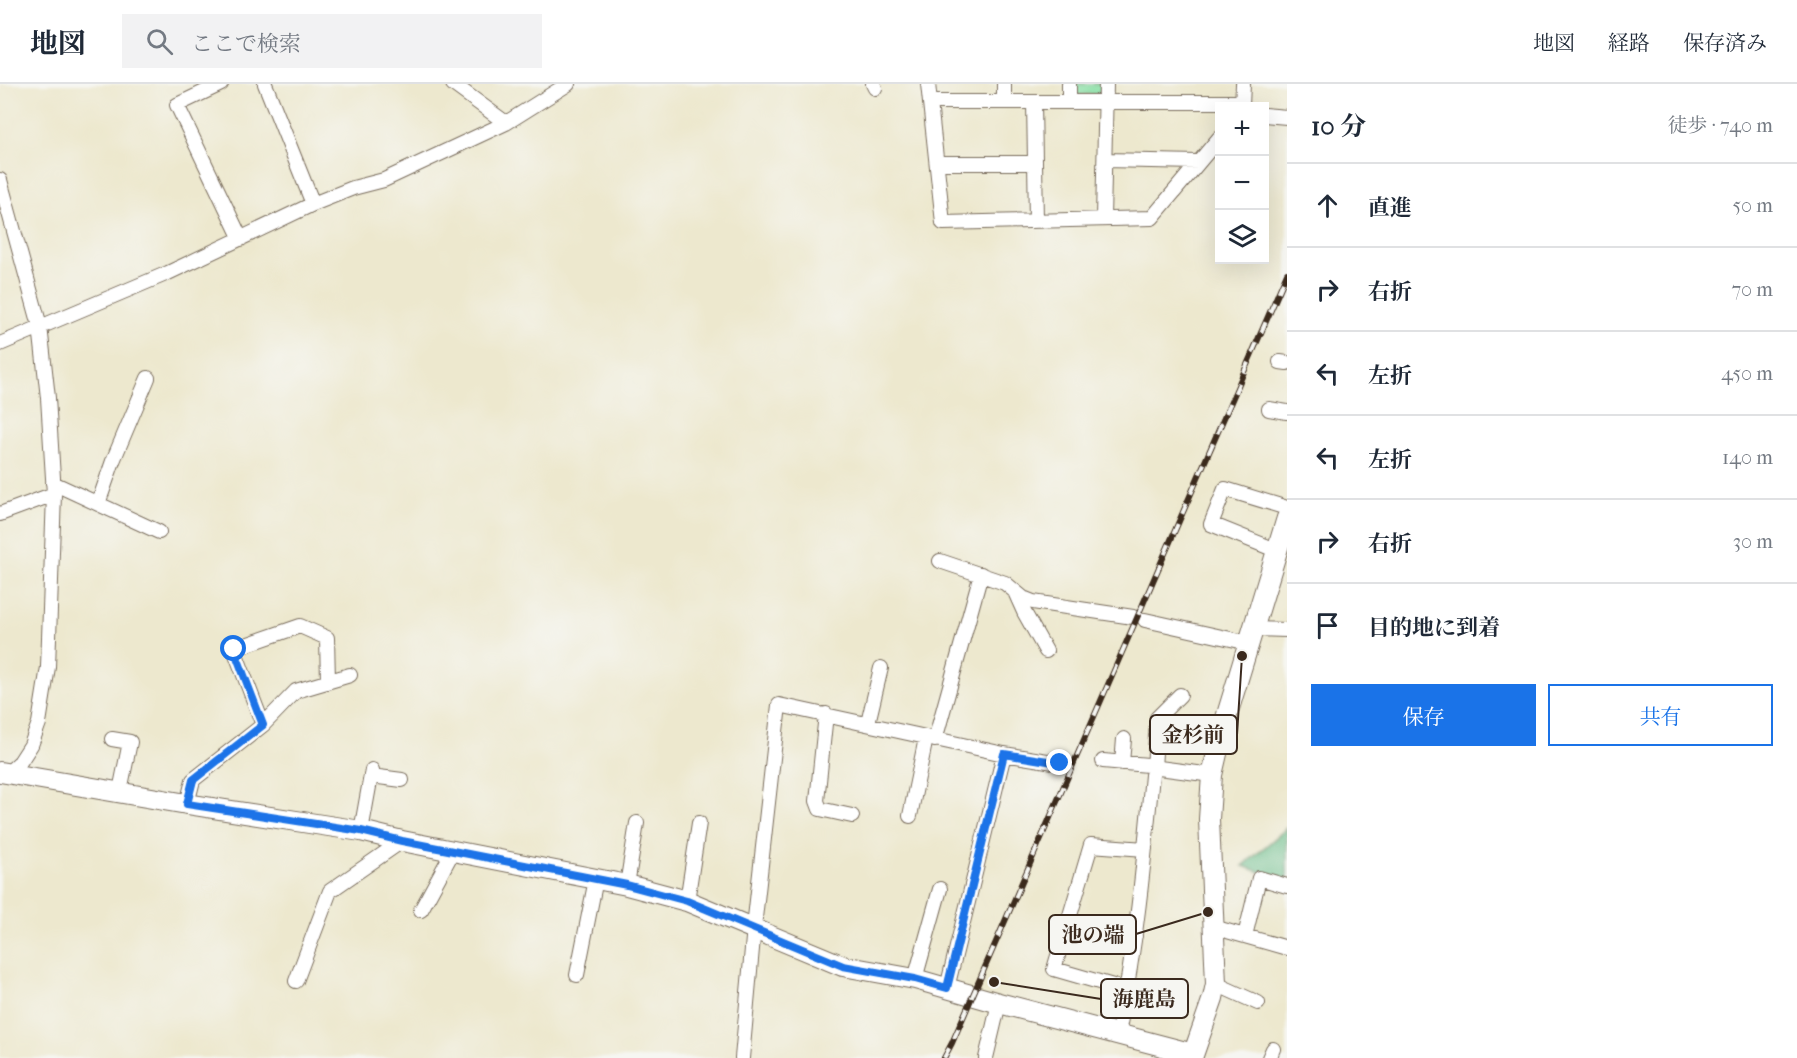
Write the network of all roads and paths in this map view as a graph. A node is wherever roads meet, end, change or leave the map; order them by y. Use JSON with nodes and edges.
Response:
{"nodes":[{"id":1,"x":221,"y":84,"type":"edge"},
{"id":2,"x":265,"y":84,"type":"edge"},
{"id":3,"x":453,"y":84,"type":"edge"},
{"id":4,"x":568,"y":84,"type":"edge"},
{"id":5,"x":928,"y":84,"type":"edge"},
{"id":6,"x":1004,"y":84,"type":"edge"},
{"id":7,"x":1069,"y":84,"type":"edge"},
{"id":8,"x":1106,"y":84,"type":"edge"},
{"id":9,"x":1243,"y":84,"type":"edge"},
{"id":10,"x":930,"y":102,"type":"junction"},
{"id":11,"x":1004,"y":102,"type":"junction"},
{"id":12,"x":1034,"y":102,"type":"junction"},
{"id":13,"x":1069,"y":102,"type":"junction"},
{"id":14,"x":1106,"y":102,"type":"junction"},
{"id":15,"x":1242,"y":102,"type":"edge"},
{"id":16,"x":1215,"y":104,"type":"edge"},
{"id":17,"x":1269,"y":115,"type":"edge"},
{"id":18,"x":1287,"y":117,"type":"edge"},
{"id":19,"x":506,"y":123,"type":"junction"},
{"id":20,"x":1215,"y":143,"type":"edge"},
{"id":21,"x":1106,"y":160,"type":"junction"},
{"id":22,"x":1198,"y":162,"type":"junction"},
{"id":23,"x":937,"y":163,"type":"junction"},
{"id":24,"x":1035,"y":163,"type":"junction"},
{"id":25,"x":0,"y":180,"type":"edge"},
{"id":26,"x":313,"y":204,"type":"junction"},
{"id":27,"x":1103,"y":219,"type":"junction"},
{"id":28,"x":1035,"y":221,"type":"junction"},
{"id":29,"x":241,"y":239,"type":"junction"},
{"id":30,"x":40,"y":326,"type":"junction"},
{"id":31,"x":0,"y":344,"type":"edge"},
{"id":32,"x":148,"y":378,"type":"dead end"},
{"id":33,"x":1269,"y":409,"type":"dead end"},
{"id":34,"x":1287,"y":412,"type":"edge"},
{"id":35,"x":53,"y":489,"type":"junction"},
{"id":36,"x":98,"y":504,"type":"junction"},
{"id":37,"x":1287,"y":508,"type":"edge"},
{"id":38,"x":0,"y":513,"type":"edge"},
{"id":39,"x":1287,"y":520,"type":"edge"},
{"id":40,"x":159,"y":532,"type":"dead end"},
{"id":41,"x":1278,"y":550,"type":"junction"},
{"id":42,"x":940,"y":561,"type":"dead end"},
{"id":43,"x":981,"y":574,"type":"junction"},
{"id":44,"x":1015,"y":591,"type":"junction"},
{"id":45,"x":1287,"y":630,"type":"edge"},
{"id":46,"x":1251,"y":636,"type":"junction"},
{"id":47,"x":1046,"y":651,"type":"dead end"},
{"id":48,"x":881,"y":668,"type":"dead end"},
{"id":49,"x":350,"y":675,"type":"dead end"},
{"id":50,"x":328,"y":681,"type":"junction"},
{"id":51,"x":1180,"y":695,"type":"dead end"},
{"id":52,"x":826,"y":714,"type":"junction"},
{"id":53,"x":868,"y":723,"type":"junction"},
{"id":54,"x":263,"y":725,"type":"junction"},
{"id":55,"x":112,"y":739,"type":"dead end"},
{"id":56,"x":931,"y":739,"type":"junction"},
{"id":57,"x":1124,"y":739,"type":"dead end"},
{"id":58,"x":1004,"y":754,"type":"junction"},
{"id":59,"x":1104,"y":761,"type":"dead end"},
{"id":60,"x":1060,"y":763,"type":"dead end"},
{"id":61,"x":1122,"y":763,"type":"junction"},
{"id":62,"x":1154,"y":769,"type":"junction"},
{"id":63,"x":4,"y":773,"type":"edge"},
{"id":64,"x":1212,"y":775,"type":"junction"},
{"id":65,"x":402,"y":780,"type":"dead end"},
{"id":66,"x":120,"y":791,"type":"junction"},
{"id":67,"x":187,"y":804,"type":"junction"},
{"id":68,"x":852,"y":816,"type":"dead end"},
{"id":69,"x":910,"y":816,"type":"dead end"},
{"id":70,"x":637,"y":823,"type":"dead end"},
{"id":71,"x":699,"y":823,"type":"dead end"},
{"id":72,"x":361,"y":831,"type":"junction"},
{"id":73,"x":402,"y":841,"type":"junction"},
{"id":74,"x":1145,"y":849,"type":"junction"},
{"id":75,"x":453,"y":851,"type":"junction"},
{"id":76,"x":596,"y":879,"type":"junction"},
{"id":77,"x":627,"y":885,"type":"junction"},
{"id":78,"x":1287,"y":886,"type":"edge"},
{"id":79,"x":940,"y":889,"type":"dead end"},
{"id":80,"x":687,"y":901,"type":"junction"},
{"id":81,"x":421,"y":910,"type":"dead end"},
{"id":82,"x":1068,"y":921,"type":"junction"},
{"id":83,"x":754,"y":927,"type":"junction"},
{"id":84,"x":1213,"y":927,"type":"junction"},
{"id":85,"x":1135,"y":936,"type":"junction"},
{"id":86,"x":1245,"y":936,"type":"junction"},
{"id":87,"x":1287,"y":948,"type":"edge"},
{"id":88,"x":577,"y":975,"type":"dead end"},
{"id":89,"x":915,"y":979,"type":"junction"},
{"id":90,"x":296,"y":981,"type":"dead end"},
{"id":91,"x":1216,"y":984,"type":"junction"},
{"id":92,"x":947,"y":988,"type":"junction"},
{"id":93,"x":1128,"y":990,"type":"junction"},
{"id":94,"x":999,"y":1003,"type":"junction"},
{"id":95,"x":1258,"y":1004,"type":"dead end"},
{"id":96,"x":1118,"y":1033,"type":"junction"},
{"id":97,"x":1192,"y":1056,"type":"edge"},
{"id":98,"x":742,"y":1058,"type":"edge"},
{"id":99,"x":986,"y":1058,"type":"edge"}],
"edges":[{"from":1,"to":29,"type":"street"},
{"from":2,"to":26,"type":"street"},
{"from":3,"to":19,"type":"street"},
{"from":4,"to":19,"type":"street"},
{"from":5,"to":10,"type":"street"},
{"from":6,"to":11,"type":"street"},
{"from":7,"to":13,"type":"street"},
{"from":8,"to":14,"type":"street"},
{"from":9,"to":15,"type":"street"},
{"from":10,"to":11,"type":"street"},
{"from":10,"to":23,"type":"street"},
{"from":11,"to":12,"type":"street"},
{"from":12,"to":13,"type":"street"},
{"from":12,"to":24,"type":"street"},
{"from":13,"to":14,"type":"street"},
{"from":14,"to":16,"type":"street"},
{"from":14,"to":21,"type":"street"},
{"from":17,"to":18,"type":"street"},
{"from":19,"to":26,"type":"street"},
{"from":20,"to":22,"type":"street"},
{"from":21,"to":22,"type":"street"},
{"from":21,"to":27,"type":"street"},
{"from":22,"to":27,"type":"street"},
{"from":23,"to":24,"type":"street"},
{"from":23,"to":28,"type":"street"},
{"from":24,"to":28,"type":"street"},
{"from":25,"to":30,"type":"street"},
{"from":26,"to":29,"type":"street"},
{"from":27,"to":28,"type":"street"},
{"from":29,"to":30,"type":"street"},
{"from":30,"to":31,"type":"street"},
{"from":30,"to":35,"type":"street"},
{"from":32,"to":36,"type":"street"},
{"from":33,"to":34,"type":"street"},
{"from":35,"to":36,"type":"street"},
{"from":35,"to":38,"type":"street"},
{"from":35,"to":63,"type":"street"},
{"from":36,"to":40,"type":"street"},
{"from":37,"to":41,"type":"street"},
{"from":39,"to":41,"type":"street"},
{"from":41,"to":46,"type":"street"},
{"from":42,"to":43,"type":"street"},
{"from":43,"to":44,"type":"street"},
{"from":43,"to":56,"type":"street"},
{"from":44,"to":46,"type":"street"},
{"from":44,"to":47,"type":"street"},
{"from":45,"to":46,"type":"street"},
{"from":46,"to":64,"type":"street"},
{"from":48,"to":53,"type":"street"},
{"from":49,"to":50,"type":"street"},
{"from":50,"to":54,"type":"street"},
{"from":50,"to":54,"type":"street"},
{"from":51,"to":62,"type":"street"},
{"from":52,"to":53,"type":"street"},
{"from":52,"to":68,"type":"street"},
{"from":52,"to":83,"type":"street"},
{"from":53,"to":56,"type":"street"},
{"from":54,"to":67,"type":"street"},
{"from":55,"to":66,"type":"street"},
{"from":56,"to":58,"type":"street"},
{"from":56,"to":69,"type":"street"},
{"from":57,"to":61,"type":"street"},
{"from":58,"to":60,"type":"street"},
{"from":58,"to":92,"type":"street"},
{"from":59,"to":61,"type":"street"},
{"from":61,"to":62,"type":"street"},
{"from":62,"to":64,"type":"street"},
{"from":62,"to":74,"type":"street"},
{"from":63,"to":66,"type":"street"},
{"from":64,"to":84,"type":"street"},
{"from":65,"to":72,"type":"street"},
{"from":66,"to":67,"type":"street"},
{"from":67,"to":72,"type":"street"},
{"from":70,"to":77,"type":"street"},
{"from":71,"to":80,"type":"street"},
{"from":72,"to":73,"type":"street"},
{"from":73,"to":75,"type":"street"},
{"from":73,"to":90,"type":"street"},
{"from":74,"to":82,"type":"street"},
{"from":74,"to":85,"type":"street"},
{"from":75,"to":76,"type":"street"},
{"from":75,"to":81,"type":"street"},
{"from":76,"to":77,"type":"street"},
{"from":76,"to":88,"type":"street"},
{"from":77,"to":80,"type":"street"},
{"from":78,"to":86,"type":"street"},
{"from":79,"to":89,"type":"street"},
{"from":80,"to":83,"type":"street"},
{"from":82,"to":85,"type":"street"},
{"from":82,"to":93,"type":"street"},
{"from":83,"to":89,"type":"street"},
{"from":83,"to":98,"type":"street"},
{"from":84,"to":86,"type":"street"},
{"from":84,"to":91,"type":"street"},
{"from":85,"to":93,"type":"street"},
{"from":86,"to":87,"type":"street"},
{"from":89,"to":92,"type":"street"},
{"from":91,"to":95,"type":"street"},
{"from":91,"to":97,"type":"street"},
{"from":92,"to":94,"type":"street"},
{"from":93,"to":96,"type":"street"},
{"from":94,"to":96,"type":"street"},
{"from":94,"to":99,"type":"street"},
{"from":96,"to":97,"type":"street"}]}
